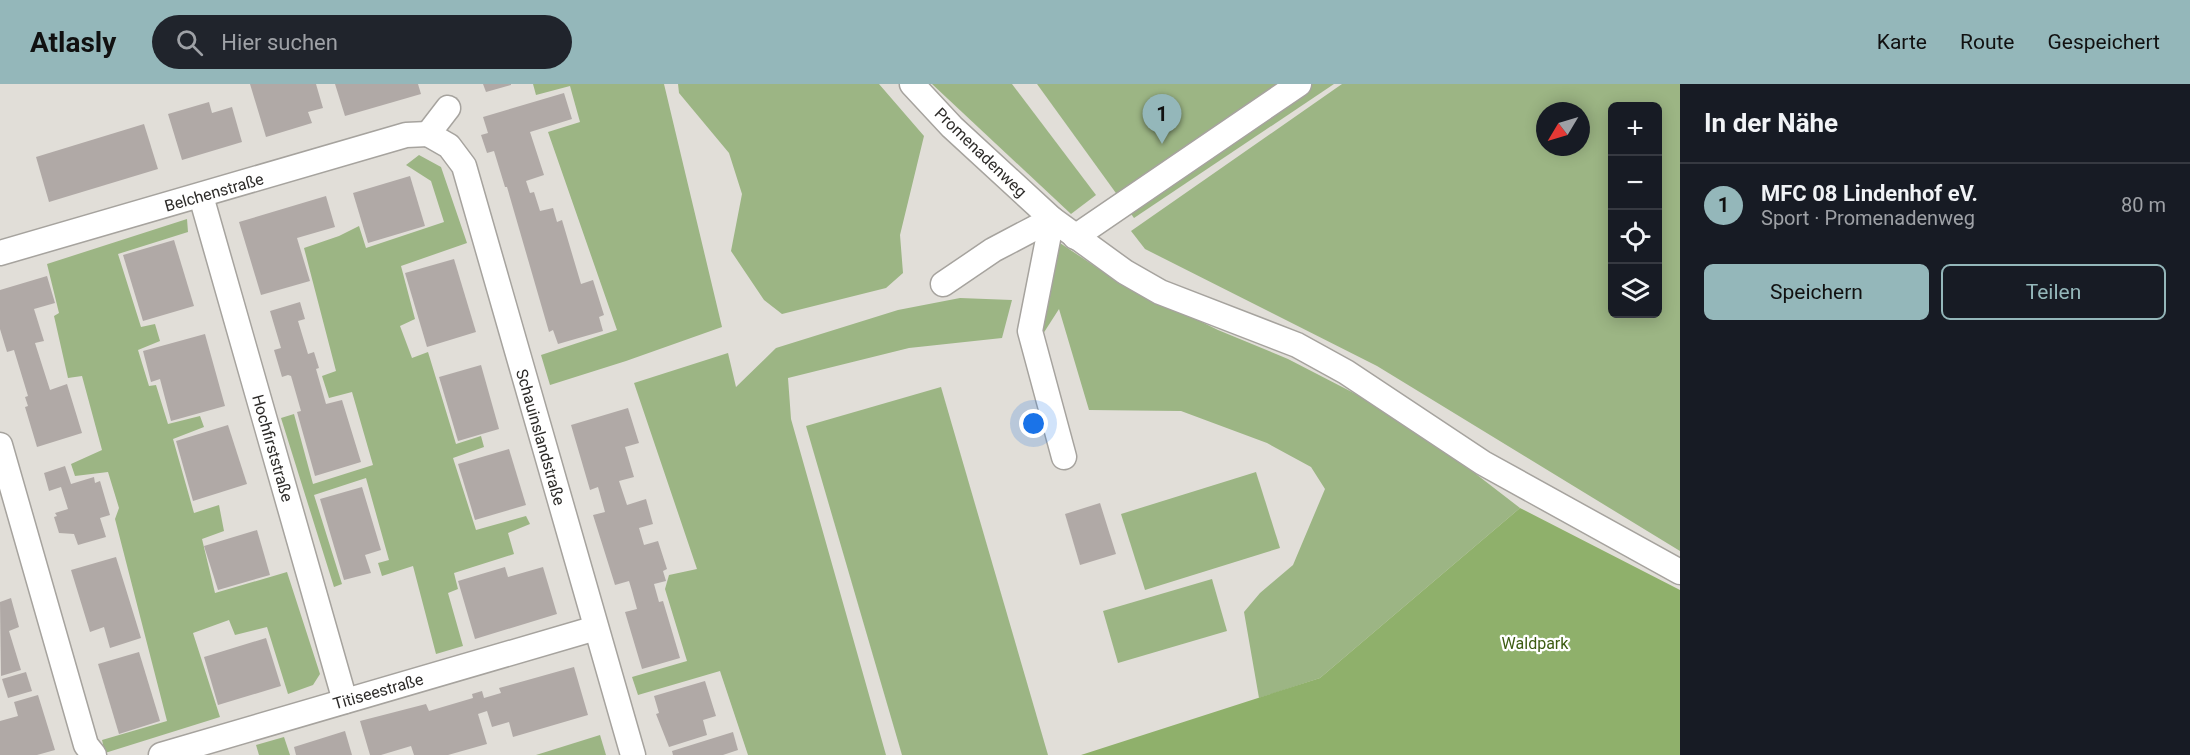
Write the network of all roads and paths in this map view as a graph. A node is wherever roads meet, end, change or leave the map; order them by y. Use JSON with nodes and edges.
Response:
{"nodes":[{"id":1,"x":912,"y":84,"type":"edge"},
{"id":2,"x":1299,"y":84,"type":"edge"},
{"id":3,"x":448,"y":108,"type":"dead end"},
{"id":4,"x":428,"y":134,"type":"junction"},
{"id":5,"x":201,"y":196,"type":"junction"},
{"id":6,"x":1052,"y":219,"type":"junction"},
{"id":7,"x":1075,"y":237,"type":"junction"},
{"id":8,"x":0,"y":253,"type":"edge"},
{"id":9,"x":943,"y":284,"type":"dead end"},
{"id":10,"x":0,"y":444,"type":"edge"},
{"id":11,"x":1064,"y":457,"type":"dead end"},
{"id":12,"x":1680,"y":572,"type":"edge"},
{"id":13,"x":596,"y":628,"type":"junction"},
{"id":14,"x":345,"y":701,"type":"junction"},
{"id":15,"x":94,"y":755,"type":"edge"},
{"id":16,"x":160,"y":755,"type":"edge"},
{"id":17,"x":633,"y":755,"type":"edge"}],
"edges":[{"from":1,"to":6,"type":"street","name":"Promenadenweg"},
{"from":2,"to":7,"type":"street"},
{"from":3,"to":4,"type":"street"},
{"from":4,"to":5,"type":"street","name":"Belchenstraße"},
{"from":4,"to":13,"type":"street","name":"Schauinslandstraße"},
{"from":5,"to":8,"type":"street","name":"Belchenstraße"},
{"from":5,"to":14,"type":"street","name":"Hochfirststraße"},
{"from":6,"to":7,"type":"street","name":"Promenadenweg"},
{"from":6,"to":9,"type":"street"},
{"from":6,"to":11,"type":"street"},
{"from":7,"to":12,"type":"street","name":"Promenadenweg"},
{"from":10,"to":15,"type":"street"},
{"from":13,"to":14,"type":"street","name":"Titiseestraße"},
{"from":13,"to":17,"type":"street","name":"Schauinslandstraße"},
{"from":14,"to":16,"type":"street","name":"Titiseestraße"}]}
